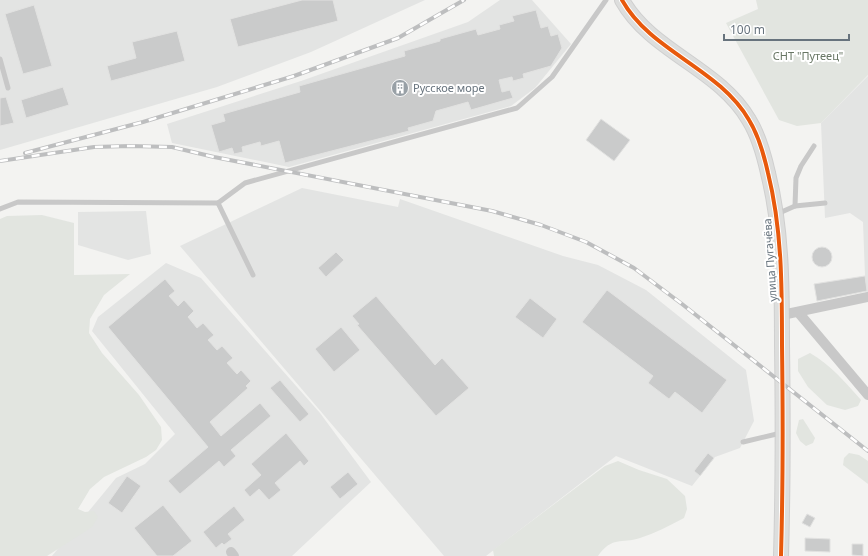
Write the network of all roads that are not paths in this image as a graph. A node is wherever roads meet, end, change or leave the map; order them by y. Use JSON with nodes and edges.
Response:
{"nodes":[{"id":1,"x":606,"y":0,"type":"edge"},
{"id":2,"x":622,"y":0,"type":"edge"},
{"id":3,"x":0,"y":60,"type":"edge"},
{"id":4,"x":8,"y":88,"type":"dead end"},
{"id":5,"x":814,"y":146,"type":"dead end"},
{"id":6,"x":825,"y":203,"type":"dead end"},
{"id":7,"x":218,"y":204,"type":"junction"},
{"id":8,"x":795,"y":206,"type":"junction"},
{"id":9,"x":0,"y":209,"type":"edge"},
{"id":10,"x":776,"y":214,"type":"junction"},
{"id":11,"x":253,"y":275,"type":"dead end"},
{"id":12,"x":868,"y":297,"type":"edge"},
{"id":13,"x":798,"y":312,"type":"junction"},
{"id":14,"x":782,"y":315,"type":"junction"},
{"id":15,"x":868,"y":395,"type":"edge"},
{"id":16,"x":784,"y":433,"type":"junction"},
{"id":17,"x":743,"y":442,"type":"dead end"},
{"id":18,"x":781,"y":556,"type":"edge"}],
"edges":[{"from":1,"to":7,"type":"lane"},
{"from":2,"to":10,"type":"street","name":"улица Пугачёва"},
{"from":3,"to":4,"type":"lane"},
{"from":5,"to":8,"type":"lane"},
{"from":6,"to":8,"type":"lane"},
{"from":7,"to":9,"type":"lane"},
{"from":7,"to":11,"type":"lane"},
{"from":8,"to":10,"type":"lane"},
{"from":10,"to":14,"type":"street","name":"улица Пугачёва"},
{"from":12,"to":13,"type":"street"},
{"from":13,"to":14,"type":"street"},
{"from":13,"to":15,"type":"street"},
{"from":14,"to":16,"type":"street","name":"улица Пугачёва"},
{"from":16,"to":17,"type":"lane"},
{"from":16,"to":18,"type":"street","name":"улица Пугачёва"}]}
